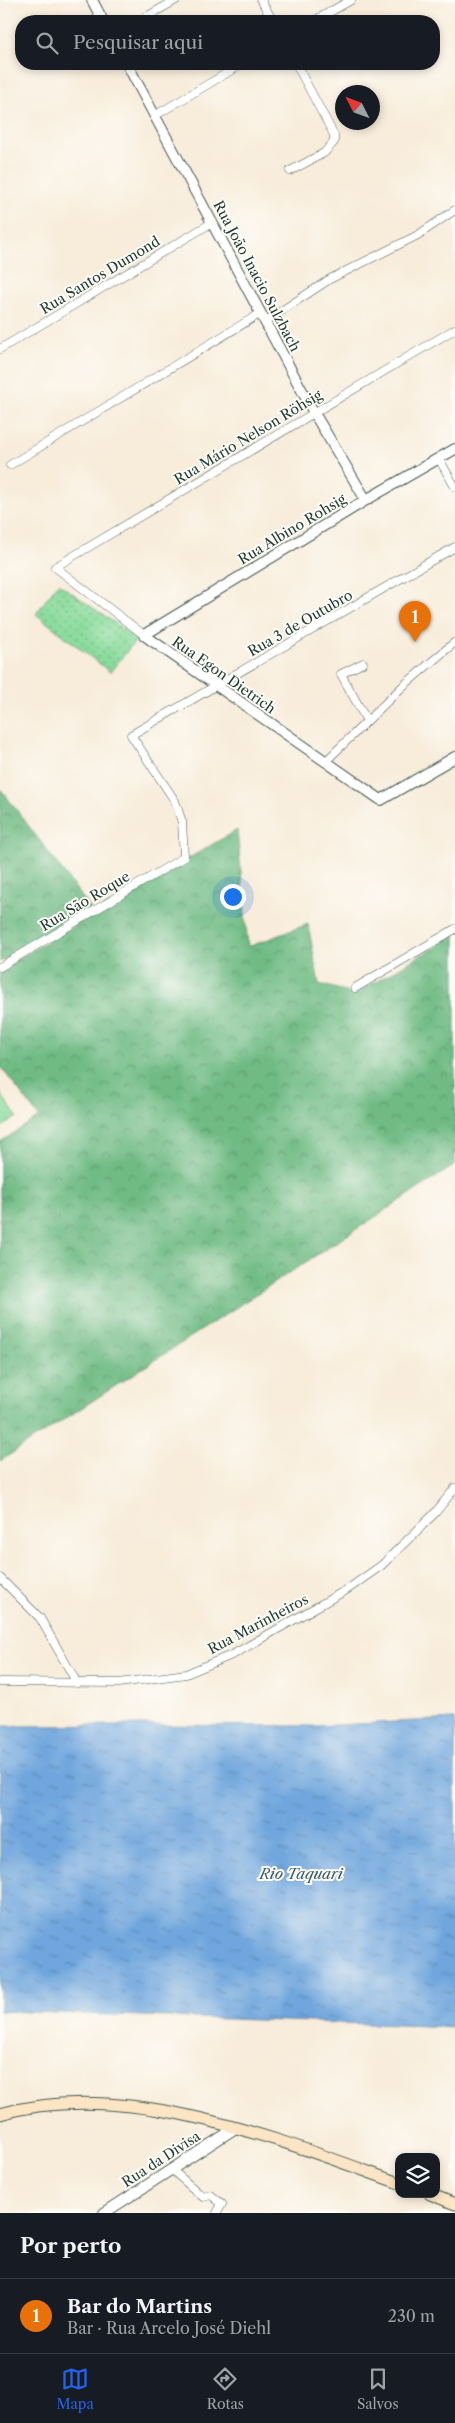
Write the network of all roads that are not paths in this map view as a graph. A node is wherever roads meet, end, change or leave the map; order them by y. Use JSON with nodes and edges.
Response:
{"nodes":[{"id":1,"x":92,"y":0,"type":"edge"},
{"id":2,"x":176,"y":0,"type":"edge"},
{"id":3,"x":261,"y":0,"type":"edge"},
{"id":4,"x":352,"y":0,"type":"edge"},
{"id":5,"x":101,"y":15,"type":"edge"},
{"id":6,"x":150,"y":15,"type":"edge"},
{"id":7,"x":269,"y":15,"type":"edge"},
{"id":8,"x":325,"y":15,"type":"edge"},
{"id":9,"x":130,"y":70,"type":"edge"},
{"id":10,"x":232,"y":70,"type":"edge"},
{"id":11,"x":299,"y":70,"type":"edge"},
{"id":12,"x":156,"y":115,"type":"junction"},
{"id":13,"x":290,"y":171,"type":"dead end"},
{"id":14,"x":455,"y":210,"type":"edge"},
{"id":15,"x":213,"y":222,"type":"junction"},
{"id":16,"x":263,"y":317,"type":"junction"},
{"id":17,"x":455,"y":329,"type":"edge"},
{"id":18,"x":0,"y":349,"type":"edge"},
{"id":19,"x":314,"y":413,"type":"junction"},
{"id":20,"x":455,"y":449,"type":"edge"},
{"id":21,"x":439,"y":459,"type":"junction"},
{"id":22,"x":10,"y":465,"type":"dead end"},
{"id":23,"x":455,"y":487,"type":"edge"},
{"id":24,"x":366,"y":500,"type":"junction"},
{"id":25,"x":455,"y":547,"type":"edge"},
{"id":26,"x":55,"y":567,"type":"joint"},
{"id":27,"x":144,"y":635,"type":"junction"},
{"id":28,"x":455,"y":642,"type":"edge"},
{"id":29,"x":364,"y":663,"type":"dead end"},
{"id":30,"x":216,"y":686,"type":"junction"},
{"id":31,"x":367,"y":722,"type":"junction"},
{"id":32,"x":455,"y":757,"type":"edge"},
{"id":33,"x":325,"y":762,"type":"junction"},
{"id":34,"x":184,"y":858,"type":"joint"},
{"id":35,"x":455,"y":929,"type":"edge"},
{"id":36,"x":0,"y":967,"type":"edge"},
{"id":37,"x":355,"y":988,"type":"dead end"},
{"id":38,"x":454,"y":1493,"type":"edge"},
{"id":39,"x":0,"y":1578,"type":"edge"},
{"id":40,"x":0,"y":1682,"type":"edge"},
{"id":41,"x":76,"y":1683,"type":"junction"},
{"id":42,"x":0,"y":2114,"type":"edge"},
{"id":43,"x":234,"y":2129,"type":"junction"},
{"id":44,"x":171,"y":2169,"type":"junction"},
{"id":45,"x":395,"y":2182,"type":"edge"},
{"id":46,"x":440,"y":2198,"type":"edge"},
{"id":47,"x":455,"y":2204,"type":"edge"},
{"id":48,"x":104,"y":2213,"type":"edge"},
{"id":49,"x":217,"y":2213,"type":"edge"}],
"edges":[{"from":1,"to":5,"type":"street"},
{"from":2,"to":6,"type":"street"},
{"from":3,"to":7,"type":"street"},
{"from":4,"to":8,"type":"street"},
{"from":9,"to":12,"type":"street","name":"Rua João Inacio Sulzbach"},
{"from":10,"to":12,"type":"street"},
{"from":11,"to":13,"type":"street"},
{"from":12,"to":15,"type":"street","name":"Rua João Inacio Sulzbach"},
{"from":14,"to":16,"type":"street"},
{"from":15,"to":16,"type":"street","name":"Rua João Inacio Sulzbach"},
{"from":15,"to":18,"type":"street","name":"Rua Santos Dumond"},
{"from":16,"to":19,"type":"street","name":"Rua João Inacio Sulzbach"},
{"from":16,"to":22,"type":"street"},
{"from":17,"to":19,"type":"street","name":"Rua Mário Nelson Röhsig"},
{"from":19,"to":24,"type":"street","name":"Rua João Inacio Sulzbach"},
{"from":19,"to":26,"type":"street","name":"Rua Mário Nelson Röhsig"},
{"from":20,"to":21,"type":"street","name":"Rua Albino Rohsig"},
{"from":21,"to":23,"type":"street"},
{"from":21,"to":24,"type":"street","name":"Rua Albino Rohsig"},
{"from":24,"to":27,"type":"street","name":"Rua Albino Rohsig"},
{"from":25,"to":30,"type":"street","name":"Rua 3 de Outubro"},
{"from":26,"to":27,"type":"street","name":"Rua Egon Dietrich"},
{"from":27,"to":30,"type":"street","name":"Rua Egon Dietrich"},
{"from":28,"to":31,"type":"street"},
{"from":29,"to":31,"type":"street"},
{"from":30,"to":33,"type":"street","name":"Rua Egon Dietrich"},
{"from":30,"to":34,"type":"street","name":"Rua 3 de Outubro"},
{"from":31,"to":33,"type":"street"},
{"from":32,"to":33,"type":"street","name":"Rua Egon Dietrich"},
{"from":34,"to":36,"type":"street","name":"Rua São Roque"},
{"from":35,"to":37,"type":"street"},
{"from":38,"to":41,"type":"street","name":"Rua Marinheiros"},
{"from":39,"to":41,"type":"street"},
{"from":40,"to":41,"type":"street","name":"Rua Marinheiros"},
{"from":42,"to":43,"type":"main road"},
{"from":43,"to":44,"type":"street","name":"Rua da Divisa"},
{"from":43,"to":45,"type":"main road"},
{"from":44,"to":48,"type":"street","name":"Rua da Divisa"},
{"from":44,"to":49,"type":"street"},
{"from":46,"to":47,"type":"main road"}]}
